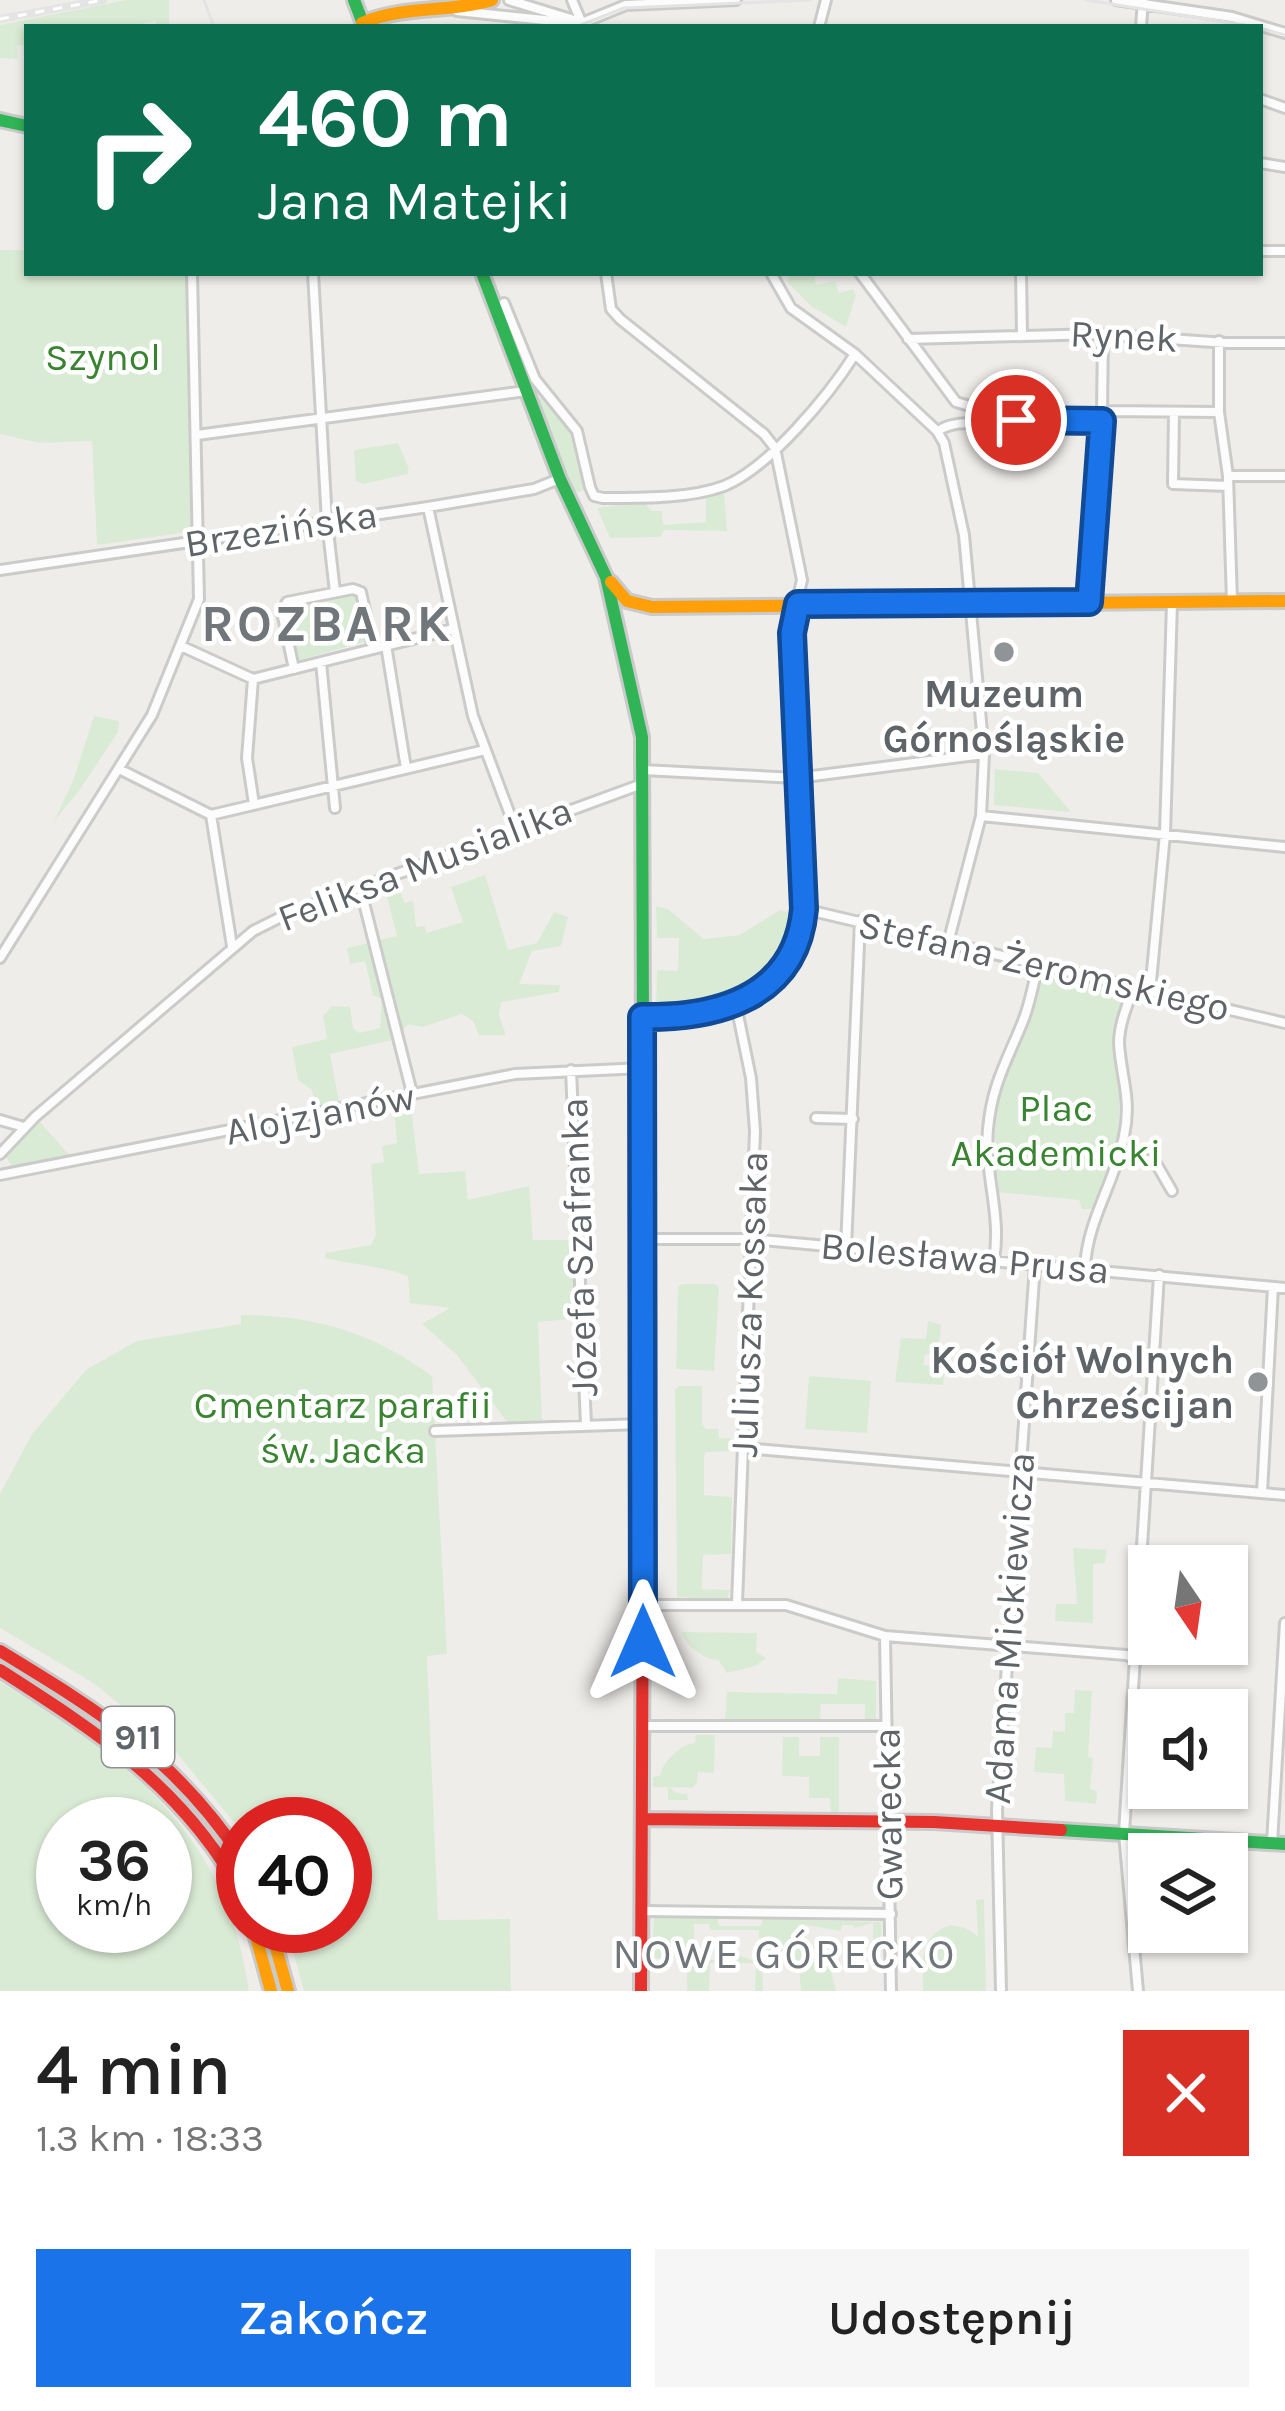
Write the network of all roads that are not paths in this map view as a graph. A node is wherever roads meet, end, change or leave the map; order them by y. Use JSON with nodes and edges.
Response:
{"nodes":[{"id":1,"x":492,"y":0,"type":"edge"},
{"id":2,"x":509,"y":0,"type":"edge"},
{"id":3,"x":736,"y":0,"type":"edge"},
{"id":4,"x":1116,"y":0,"type":"edge"},
{"id":5,"x":1143,"y":2,"type":"edge"},
{"id":6,"x":446,"y":8,"type":"junction"},
{"id":7,"x":366,"y":24,"type":"edge"},
{"id":8,"x":559,"y":24,"type":"edge"},
{"id":9,"x":573,"y":24,"type":"edge"},
{"id":10,"x":583,"y":24,"type":"edge"},
{"id":11,"x":1255,"y":24,"type":"edge"},
{"id":12,"x":192,"y":276,"type":"edge"},
{"id":13,"x":313,"y":276,"type":"edge"},
{"id":14,"x":483,"y":276,"type":"edge"},
{"id":15,"x":606,"y":276,"type":"edge"},
{"id":16,"x":772,"y":276,"type":"edge"},
{"id":17,"x":862,"y":276,"type":"edge"},
{"id":18,"x":1021,"y":276,"type":"edge"},
{"id":19,"x":504,"y":303,"type":"dead end"},
{"id":20,"x":1022,"y":333,"type":"junction"},
{"id":21,"x":1103,"y":334,"type":"junction"},
{"id":22,"x":908,"y":339,"type":"junction"},
{"id":23,"x":1219,"y":341,"type":"junction"},
{"id":24,"x":1285,"y":343,"type":"edge"},
{"id":25,"x":855,"y":355,"type":"junction"},
{"id":26,"x":526,"y":392,"type":"junction"},
{"id":27,"x":1174,"y":412,"type":"junction"},
{"id":28,"x":1219,"y":412,"type":"junction"},
{"id":29,"x":1102,"y":416,"type":"junction"},
{"id":30,"x":323,"y":419,"type":"junction"},
{"id":31,"x":1016,"y":420,"type":"junction"},
{"id":32,"x":937,"y":431,"type":"junction"},
{"id":33,"x":197,"y":435,"type":"junction"},
{"id":34,"x":775,"y":448,"type":"junction"},
{"id":35,"x":1285,"y":476,"type":"edge"},
{"id":36,"x":560,"y":479,"type":"junction"},
{"id":37,"x":1228,"y":481,"type":"junction"},
{"id":38,"x":428,"y":507,"type":"junction"},
{"id":39,"x":327,"y":522,"type":"junction"},
{"id":40,"x":199,"y":542,"type":"junction"},
{"id":41,"x":0,"y":570,"type":"edge"},
{"id":42,"x":606,"y":577,"type":"junction"},
{"id":43,"x":335,"y":592,"type":"junction"},
{"id":44,"x":1089,"y":602,"type":"junction"},
{"id":45,"x":1172,"y":602,"type":"junction"},
{"id":46,"x":1232,"y":602,"type":"junction"},
{"id":47,"x":1285,"y":602,"type":"edge"},
{"id":48,"x":972,"y":603,"type":"junction"},
{"id":49,"x":798,"y":604,"type":"junction"},
{"id":50,"x":453,"y":629,"type":"junction"},
{"id":51,"x":386,"y":645,"type":"junction"},
{"id":52,"x":182,"y":646,"type":"junction"},
{"id":53,"x":373,"y":648,"type":"junction"},
{"id":54,"x":321,"y":662,"type":"junction"},
{"id":55,"x":294,"y":669,"type":"junction"},
{"id":56,"x":253,"y":679,"type":"junction"},
{"id":57,"x":485,"y":749,"type":"junction"},
{"id":58,"x":984,"y":754,"type":"junction"},
{"id":59,"x":406,"y":768,"type":"junction"},
{"id":60,"x":121,"y":770,"type":"junction"},
{"id":61,"x":644,"y":777,"type":"junction"},
{"id":62,"x":797,"y":778,"type":"junction"},
{"id":63,"x":330,"y":787,"type":"junction"},
{"id":64,"x":254,"y":804,"type":"junction"},
{"id":65,"x":334,"y":808,"type":"dead end"},
{"id":66,"x":211,"y":815,"type":"junction"},
{"id":67,"x":981,"y":816,"type":"junction"},
{"id":68,"x":515,"y":828,"type":"junction"},
{"id":69,"x":1165,"y":834,"type":"junction"},
{"id":70,"x":1285,"y":847,"type":"edge"},
{"id":71,"x":359,"y":887,"type":"junction"},
{"id":72,"x":804,"y":909,"type":"junction"},
{"id":73,"x":860,"y":921,"type":"junction"},
{"id":74,"x":948,"y":943,"type":"junction"},
{"id":75,"x":232,"y":946,"type":"junction"},
{"id":76,"x":0,"y":958,"type":"edge"},
{"id":77,"x":1038,"y":966,"type":"junction"},
{"id":78,"x":1133,"y":989,"type":"junction"},
{"id":79,"x":1150,"y":992,"type":"junction"},
{"id":80,"x":736,"y":1005,"type":"junction"},
{"id":81,"x":642,"y":1017,"type":"junction"},
{"id":82,"x":1285,"y":1023,"type":"edge"},
{"id":83,"x":643,"y":1068,"type":"junction"},
{"id":84,"x":571,"y":1070,"type":"junction"},
{"id":85,"x":411,"y":1089,"type":"dead end"},
{"id":86,"x":816,"y":1118,"type":"dead end"},
{"id":87,"x":853,"y":1119,"type":"junction"},
{"id":88,"x":0,"y":1120,"type":"edge"},
{"id":89,"x":24,"y":1127,"type":"junction"},
{"id":90,"x":0,"y":1154,"type":"edge"},
{"id":91,"x":1148,"y":1160,"type":"tunnel mouth"},
{"id":92,"x":0,"y":1175,"type":"edge"},
{"id":93,"x":1172,"y":1191,"type":"dead end"},
{"id":94,"x":645,"y":1239,"type":"junction"},
{"id":95,"x":751,"y":1239,"type":"junction"},
{"id":96,"x":846,"y":1248,"type":"junction"},
{"id":97,"x":994,"y":1260,"type":"junction"},
{"id":98,"x":1035,"y":1265,"type":"junction"},
{"id":99,"x":1084,"y":1268,"type":"junction"},
{"id":100,"x":1159,"y":1275,"type":"junction"},
{"id":101,"x":1274,"y":1287,"type":"junction"},
{"id":102,"x":1285,"y":1288,"type":"edge"},
{"id":103,"x":642,"y":1424,"type":"junction"},
{"id":104,"x":586,"y":1425,"type":"junction"},
{"id":105,"x":435,"y":1431,"type":"dead end"},
{"id":106,"x":744,"y":1448,"type":"junction"},
{"id":107,"x":1020,"y":1472,"type":"junction"},
{"id":108,"x":1146,"y":1483,"type":"junction"},
{"id":109,"x":1262,"y":1493,"type":"junction"},
{"id":110,"x":1285,"y":1495,"type":"edge"},
{"id":111,"x":1143,"y":1545,"type":"edge"},
{"id":112,"x":736,"y":1604,"type":"junction"},
{"id":113,"x":643,"y":1606,"type":"junction"},
{"id":114,"x":1285,"y":1623,"type":"edge"},
{"id":115,"x":886,"y":1636,"type":"junction"},
{"id":116,"x":1007,"y":1647,"type":"junction"},
{"id":117,"x":0,"y":1651,"type":"edge"},
{"id":118,"x":1128,"y":1658,"type":"edge"},
{"id":119,"x":1137,"y":1665,"type":"edge"},
{"id":120,"x":1284,"y":1668,"type":"edge"},
{"id":121,"x":0,"y":1670,"type":"edge"},
{"id":122,"x":643,"y":1726,"type":"junction"},
{"id":123,"x":886,"y":1726,"type":"junction"},
{"id":124,"x":216,"y":1819,"type":"edge"},
{"id":125,"x":643,"y":1819,"type":"junction"},
{"id":126,"x":889,"y":1822,"type":"junction"},
{"id":127,"x":996,"y":1825,"type":"junction"},
{"id":128,"x":1124,"y":1833,"type":"junction"},
{"id":129,"x":1278,"y":1844,"type":"edge"},
{"id":130,"x":216,"y":1846,"type":"edge"},
{"id":131,"x":642,"y":1911,"type":"junction"},
{"id":132,"x":890,"y":1914,"type":"junction"},
{"id":133,"x":260,"y":1953,"type":"edge"},
{"id":134,"x":277,"y":1953,"type":"edge"},
{"id":135,"x":271,"y":1991,"type":"edge"},
{"id":136,"x":288,"y":1991,"type":"edge"},
{"id":137,"x":641,"y":1991,"type":"edge"},
{"id":138,"x":891,"y":1991,"type":"edge"},
{"id":139,"x":1001,"y":1991,"type":"edge"},
{"id":140,"x":1138,"y":1991,"type":"edge"}],
"edges":[{"from":1,"to":6,"type":"street"},
{"from":2,"to":9,"type":"street"},
{"from":3,"to":10,"type":"street"},
{"from":4,"to":5,"type":"street"},
{"from":5,"to":11,"type":"street"},
{"from":6,"to":7,"type":"street"},
{"from":6,"to":8,"type":"street"},
{"from":12,"to":33,"type":"street"},
{"from":13,"to":30,"type":"street"},
{"from":14,"to":26,"type":"street"},
{"from":15,"to":34,"type":"street"},
{"from":16,"to":25,"type":"street"},
{"from":17,"to":22,"type":"street"},
{"from":18,"to":20,"type":"street","name":"Rynek"},
{"from":19,"to":34,"type":"street"},
{"from":20,"to":21,"type":"street","name":"Rynek"},
{"from":20,"to":22,"type":"street"},
{"from":21,"to":23,"type":"street","name":"Rynek"},
{"from":21,"to":29,"type":"street"},
{"from":22,"to":31,"type":"street"},
{"from":23,"to":24,"type":"street","name":"Rynek"},
{"from":23,"to":28,"type":"street"},
{"from":25,"to":32,"type":"street"},
{"from":25,"to":34,"type":"street"},
{"from":26,"to":30,"type":"street"},
{"from":26,"to":36,"type":"street"},
{"from":27,"to":28,"type":"street"},
{"from":27,"to":29,"type":"street"},
{"from":27,"to":37,"type":"street"},
{"from":28,"to":37,"type":"street"},
{"from":29,"to":31,"type":"street"},
{"from":29,"to":44,"type":"street"},
{"from":30,"to":33,"type":"street"},
{"from":30,"to":39,"type":"street"},
{"from":31,"to":32,"type":"street"},
{"from":32,"to":48,"type":"street"},
{"from":33,"to":40,"type":"street"},
{"from":34,"to":49,"type":"street"},
{"from":35,"to":37,"type":"street"},
{"from":36,"to":38,"type":"street","name":"Brzezińska"},
{"from":36,"to":42,"type":"street"},
{"from":37,"to":46,"type":"street"},
{"from":38,"to":39,"type":"street","name":"Brzezińska"},
{"from":38,"to":50,"type":"street"},
{"from":39,"to":40,"type":"street","name":"Brzezińska"},
{"from":39,"to":43,"type":"street"},
{"from":40,"to":41,"type":"street","name":"Brzezińska"},
{"from":40,"to":52,"type":"street"},
{"from":42,"to":49,"type":"street"},
{"from":42,"to":61,"type":"street"},
{"from":43,"to":53,"type":"street"},
{"from":43,"to":55,"type":"street"},
{"from":44,"to":45,"type":"street"},
{"from":44,"to":48,"type":"street"},
{"from":45,"to":46,"type":"street"},
{"from":45,"to":69,"type":"street"},
{"from":46,"to":47,"type":"street"},
{"from":48,"to":49,"type":"street"},
{"from":48,"to":58,"type":"street"},
{"from":49,"to":62,"type":"street"},
{"from":50,"to":51,"type":"street"},
{"from":50,"to":57,"type":"street"},
{"from":51,"to":53,"type":"street"},
{"from":51,"to":59,"type":"street"},
{"from":52,"to":56,"type":"street"},
{"from":52,"to":60,"type":"street"},
{"from":53,"to":54,"type":"street"},
{"from":54,"to":55,"type":"street"},
{"from":54,"to":63,"type":"street"},
{"from":55,"to":56,"type":"street"},
{"from":56,"to":64,"type":"street"},
{"from":57,"to":59,"type":"street"},
{"from":57,"to":68,"type":"street"},
{"from":58,"to":62,"type":"street"},
{"from":58,"to":67,"type":"street"},
{"from":59,"to":63,"type":"street"},
{"from":60,"to":66,"type":"street"},
{"from":60,"to":76,"type":"street"},
{"from":61,"to":62,"type":"street"},
{"from":61,"to":68,"type":"street","name":"Feliksa Musialika"},
{"from":61,"to":81,"type":"street"},
{"from":62,"to":72,"type":"street"},
{"from":63,"to":64,"type":"street"},
{"from":63,"to":65,"type":"street"},
{"from":64,"to":66,"type":"street"},
{"from":66,"to":75,"type":"street"},
{"from":67,"to":69,"type":"street"},
{"from":67,"to":74,"type":"street"},
{"from":68,"to":71,"type":"street","name":"Feliksa Musialika"},
{"from":69,"to":70,"type":"street"},
{"from":69,"to":79,"type":"street"},
{"from":71,"to":75,"type":"street","name":"Feliksa Musialika"},
{"from":71,"to":85,"type":"street"},
{"from":72,"to":73,"type":"street","name":"Stefana Żeromskiego"},
{"from":72,"to":80,"type":"street"},
{"from":73,"to":74,"type":"street","name":"Stefana Żeromskiego"},
{"from":73,"to":87,"type":"street"},
{"from":74,"to":77,"type":"street","name":"Stefana Żeromskiego"},
{"from":75,"to":89,"type":"street","name":"Feliksa Musialika"},
{"from":77,"to":78,"type":"street","name":"Stefana Żeromskiego"},
{"from":77,"to":97,"type":"street"},
{"from":78,"to":79,"type":"street","name":"Stefana Żeromskiego"},
{"from":78,"to":99,"type":"street"},
{"from":79,"to":82,"type":"street","name":"Stefana Żeromskiego"},
{"from":80,"to":81,"type":"street"},
{"from":80,"to":95,"type":"street","name":"Juliusza Kossaka"},
{"from":81,"to":83,"type":"street"},
{"from":83,"to":84,"type":"street","name":"Alojzjanów"},
{"from":83,"to":94,"type":"street"},
{"from":84,"to":92,"type":"street","name":"Alojzjanów"},
{"from":84,"to":104,"type":"street","name":"Józefa Szafranka"},
{"from":86,"to":87,"type":"street"},
{"from":87,"to":96,"type":"street"},
{"from":88,"to":89,"type":"street"},
{"from":89,"to":90,"type":"street","name":"Feliksa Musialika"},
{"from":91,"to":93,"type":"street"},
{"from":94,"to":95,"type":"street","name":"Bolesława Prusa"},
{"from":94,"to":103,"type":"street"},
{"from":95,"to":96,"type":"street","name":"Bolesława Prusa"},
{"from":95,"to":106,"type":"street","name":"Juliusza Kossaka"},
{"from":96,"to":97,"type":"street","name":"Bolesława Prusa"},
{"from":97,"to":98,"type":"street","name":"Bolesława Prusa"},
{"from":98,"to":99,"type":"street","name":"Bolesława Prusa"},
{"from":98,"to":107,"type":"street","name":"Adama Mickiewicza"},
{"from":99,"to":100,"type":"street","name":"Bolesława Prusa"},
{"from":100,"to":101,"type":"street","name":"Bolesława Prusa"},
{"from":100,"to":108,"type":"street"},
{"from":101,"to":102,"type":"street","name":"Bolesława Prusa"},
{"from":101,"to":109,"type":"street"},
{"from":103,"to":104,"type":"street"},
{"from":103,"to":113,"type":"street"},
{"from":104,"to":105,"type":"street"},
{"from":106,"to":107,"type":"street"},
{"from":106,"to":112,"type":"street","name":"Juliusza Kossaka"},
{"from":107,"to":108,"type":"street"},
{"from":107,"to":116,"type":"street","name":"Adama Mickiewicza"},
{"from":108,"to":109,"type":"street"},
{"from":108,"to":111,"type":"street"},
{"from":109,"to":110,"type":"street"},
{"from":112,"to":113,"type":"street"},
{"from":112,"to":115,"type":"street"},
{"from":113,"to":122,"type":"street"},
{"from":114,"to":120,"type":"street"},
{"from":115,"to":116,"type":"street"},
{"from":115,"to":123,"type":"street","name":"Gwarecka"},
{"from":116,"to":118,"type":"street"},
{"from":116,"to":127,"type":"street","name":"Adama Mickiewicza"},
{"from":117,"to":124,"type":"street","number":"911"},
{"from":119,"to":128,"type":"street"},
{"from":120,"to":129,"type":"street"},
{"from":121,"to":130,"type":"street","number":"911"},
{"from":122,"to":123,"type":"street"},
{"from":122,"to":125,"type":"street"},
{"from":123,"to":126,"type":"street","name":"Gwarecka"},
{"from":125,"to":126,"type":"street"},
{"from":125,"to":131,"type":"street"},
{"from":126,"to":127,"type":"street"},
{"from":126,"to":132,"type":"street","name":"Gwarecka"},
{"from":127,"to":128,"type":"street"},
{"from":127,"to":139,"type":"street","name":"Adama Mickiewicza"},
{"from":128,"to":129,"type":"street"},
{"from":128,"to":140,"type":"street"},
{"from":131,"to":132,"type":"street"},
{"from":131,"to":137,"type":"street"},
{"from":132,"to":138,"type":"street","name":"Gwarecka"},
{"from":133,"to":135,"type":"street"},
{"from":134,"to":136,"type":"street"}]}
